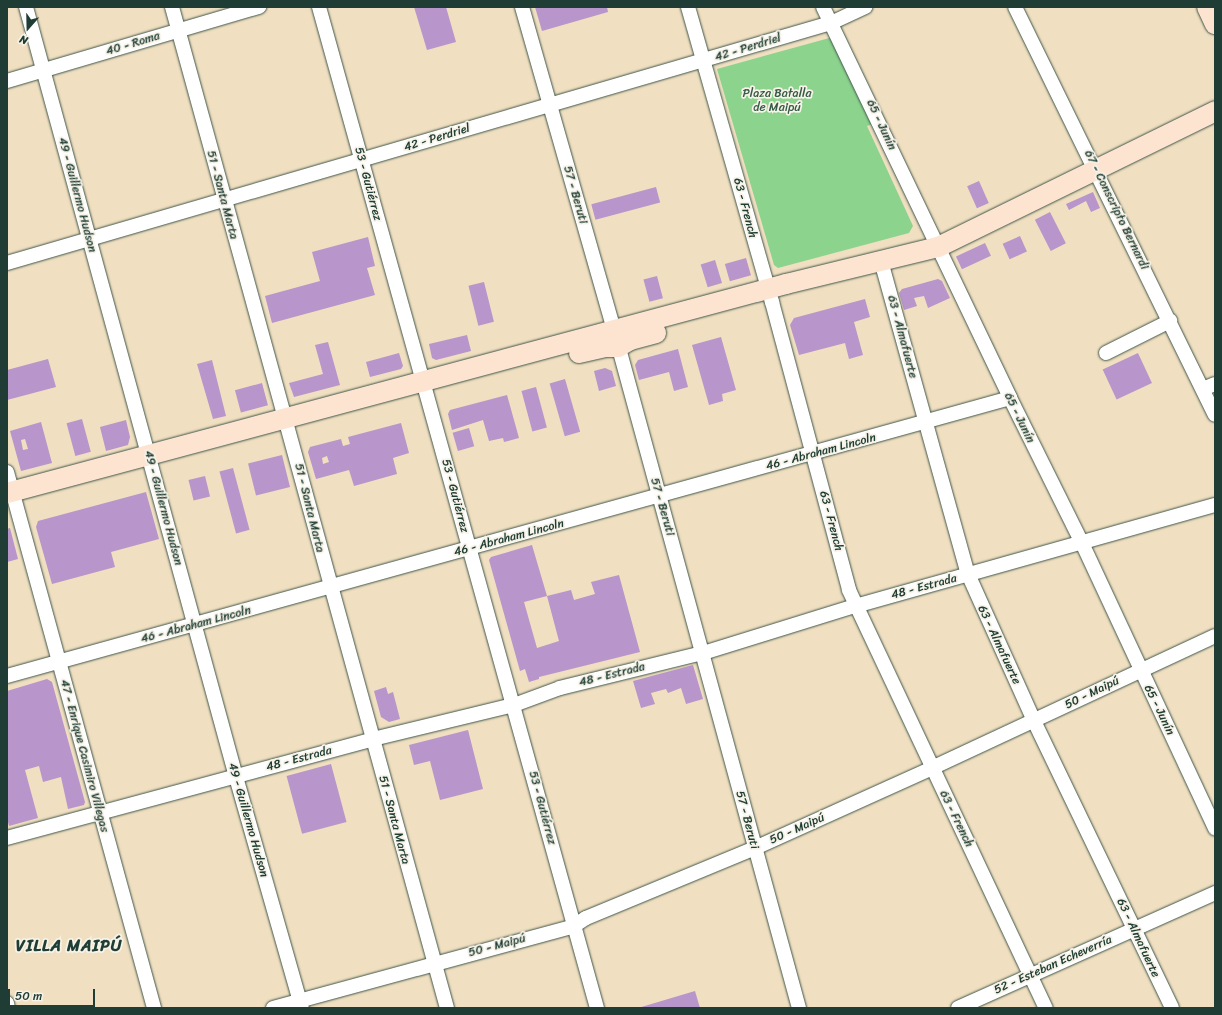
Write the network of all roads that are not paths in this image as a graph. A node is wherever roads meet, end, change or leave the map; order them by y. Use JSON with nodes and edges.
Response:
{"nodes":[{"id":1,"x":26,"y":7,"type":"edge"},
{"id":2,"x":172,"y":7,"type":"edge"},
{"id":3,"x":259,"y":7,"type":"edge"},
{"id":4,"x":319,"y":7,"type":"edge"},
{"id":5,"x":522,"y":7,"type":"edge"},
{"id":6,"x":688,"y":7,"type":"edge"},
{"id":7,"x":823,"y":7,"type":"edge"},
{"id":8,"x":865,"y":7,"type":"edge"},
{"id":9,"x":1015,"y":7,"type":"edge"},
{"id":10,"x":1207,"y":7,"type":"edge"},
{"id":11,"x":831,"y":23,"type":"junction"},
{"id":12,"x":1215,"y":24,"type":"edge"},
{"id":13,"x":179,"y":31,"type":"junction"},
{"id":14,"x":702,"y":61,"type":"junction"},
{"id":15,"x":43,"y":71,"type":"junction"},
{"id":16,"x":7,"y":82,"type":"edge"},
{"id":17,"x":549,"y":104,"type":"junction"},
{"id":18,"x":1215,"y":111,"type":"edge"},
{"id":19,"x":362,"y":161,"type":"junction"},
{"id":20,"x":1096,"y":168,"type":"junction"},
{"id":21,"x":223,"y":201,"type":"junction"},
{"id":22,"x":89,"y":240,"type":"junction"},
{"id":23,"x":938,"y":247,"type":"junction"},
{"id":24,"x":7,"y":263,"type":"edge"},
{"id":25,"x":882,"y":267,"type":"junction"},
{"id":26,"x":770,"y":295,"type":"junction"},
{"id":27,"x":1170,"y":321,"type":"junction"},
{"id":28,"x":616,"y":338,"type":"junction"},
{"id":29,"x":1106,"y":353,"type":"dead end"},
{"id":30,"x":1209,"y":386,"type":"edge"},
{"id":31,"x":425,"y":388,"type":"junction"},
{"id":32,"x":1010,"y":398,"type":"junction"},
{"id":33,"x":1215,"y":415,"type":"edge"},
{"id":34,"x":926,"y":423,"type":"junction"},
{"id":35,"x":287,"y":425,"type":"junction"},
{"id":36,"x":813,"y":453,"type":"junction"},
{"id":37,"x":151,"y":461,"type":"junction"},
{"id":38,"x":7,"y":472,"type":"edge"},
{"id":39,"x":659,"y":497,"type":"junction"},
{"id":40,"x":10,"y":499,"type":"edge"},
{"id":41,"x":1215,"y":505,"type":"edge"},
{"id":42,"x":1082,"y":543,"type":"junction"},
{"id":43,"x":469,"y":549,"type":"junction"},
{"id":44,"x":968,"y":574,"type":"junction"},
{"id":45,"x":329,"y":589,"type":"junction"},
{"id":46,"x":855,"y":606,"type":"junction"},
{"id":47,"x":194,"y":626,"type":"junction"},
{"id":48,"x":1215,"y":636,"type":"edge"},
{"id":49,"x":703,"y":653,"type":"junction"},
{"id":50,"x":58,"y":662,"type":"junction"},
{"id":51,"x":1139,"y":670,"type":"junction"},
{"id":52,"x":7,"y":676,"type":"edge"},
{"id":53,"x":514,"y":705,"type":"junction"},
{"id":54,"x":1034,"y":721,"type":"junction"},
{"id":55,"x":373,"y":739,"type":"junction"},
{"id":56,"x":932,"y":768,"type":"junction"},
{"id":57,"x":236,"y":777,"type":"junction"},
{"id":58,"x":99,"y":812,"type":"junction"},
{"id":59,"x":1215,"y":828,"type":"edge"},
{"id":60,"x":7,"y":838,"type":"edge"},
{"id":61,"x":755,"y":848,"type":"junction"},
{"id":62,"x":1215,"y":893,"type":"edge"},
{"id":63,"x":574,"y":926,"type":"junction"},
{"id":64,"x":1134,"y":929,"type":"junction"},
{"id":65,"x":434,"y":963,"type":"junction"},
{"id":66,"x":1030,"y":974,"type":"junction"},
{"id":67,"x":7,"y":1003,"type":"edge"},
{"id":68,"x":301,"y":1004,"type":"edge"},
{"id":69,"x":8,"y":1008,"type":"edge"},
{"id":70,"x":154,"y":1008,"type":"edge"},
{"id":71,"x":273,"y":1008,"type":"edge"},
{"id":72,"x":446,"y":1008,"type":"edge"},
{"id":73,"x":597,"y":1008,"type":"edge"},
{"id":74,"x":799,"y":1008,"type":"edge"},
{"id":75,"x":958,"y":1008,"type":"edge"},
{"id":76,"x":1046,"y":1008,"type":"edge"},
{"id":77,"x":1172,"y":1008,"type":"edge"}],
"edges":[{"from":1,"to":15,"type":"street","name":"49 - Guillermo Hudson"},
{"from":2,"to":13,"type":"street","name":"51 - Santa Marta"},
{"from":3,"to":13,"type":"street","name":"40 - Roma"},
{"from":4,"to":19,"type":"street","name":"53 - Gutiérrez"},
{"from":5,"to":17,"type":"street","name":"57 - Beruti"},
{"from":6,"to":14,"type":"street","name":"63 - French"},
{"from":7,"to":11,"type":"street","name":"65 - Junín"},
{"from":8,"to":11,"type":"street","name":"42 - Perdriel"},
{"from":9,"to":20,"type":"street","name":"67 - Conscripto Bernardi"},
{"from":10,"to":12,"type":"main road"},
{"from":11,"to":14,"type":"street","name":"42 - Perdriel"},
{"from":11,"to":23,"type":"street","name":"65 - Junín"},
{"from":13,"to":15,"type":"street","name":"40 - Roma"},
{"from":13,"to":21,"type":"street","name":"51 - Santa Marta"},
{"from":14,"to":17,"type":"street","name":"42 - Perdriel"},
{"from":14,"to":26,"type":"street","name":"63 - French"},
{"from":15,"to":16,"type":"street","name":"40 - Roma"},
{"from":15,"to":22,"type":"street","name":"49 - Guillermo Hudson"},
{"from":17,"to":19,"type":"street","name":"42 - Perdriel"},
{"from":17,"to":28,"type":"street","name":"57 - Beruti"},
{"from":18,"to":20,"type":"main road"},
{"from":19,"to":21,"type":"street","name":"42 - Perdriel"},
{"from":19,"to":31,"type":"street","name":"53 - Gutiérrez"},
{"from":20,"to":23,"type":"main road"},
{"from":20,"to":27,"type":"street","name":"67 - Conscripto Bernardi"},
{"from":21,"to":22,"type":"street","name":"42 - Perdriel"},
{"from":21,"to":35,"type":"street","name":"51 - Santa Marta"},
{"from":22,"to":24,"type":"street","name":"42 - Perdriel"},
{"from":22,"to":37,"type":"street","name":"49 - Guillermo Hudson"},
{"from":23,"to":25,"type":"main road"},
{"from":23,"to":32,"type":"street","name":"65 - Junín"},
{"from":25,"to":26,"type":"main road"},
{"from":25,"to":34,"type":"street","name":"63 - Almafuerte"},
{"from":26,"to":28,"type":"main road"},
{"from":26,"to":36,"type":"street","name":"63 - French"},
{"from":27,"to":29,"type":"street"},
{"from":27,"to":30,"type":"street","name":"67 - Conscripto Bernardi"},
{"from":28,"to":31,"type":"main road"},
{"from":28,"to":39,"type":"street","name":"57 - Beruti"},
{"from":30,"to":33,"type":"street","name":"67 - Conscripto Bernardi"},
{"from":31,"to":35,"type":"main road"},
{"from":31,"to":43,"type":"street","name":"53 - Gutiérrez"},
{"from":32,"to":34,"type":"street","name":"46 - Abraham Lincoln"},
{"from":32,"to":42,"type":"street","name":"65 - Junín"},
{"from":34,"to":36,"type":"street","name":"46 - Abraham Lincoln"},
{"from":34,"to":44,"type":"street","name":"63 - Almafuerte"},
{"from":35,"to":37,"type":"main road"},
{"from":35,"to":45,"type":"street","name":"51 - Santa Marta"},
{"from":36,"to":39,"type":"street","name":"46 - Abraham Lincoln"},
{"from":36,"to":46,"type":"street","name":"63 - French"},
{"from":37,"to":40,"type":"main road"},
{"from":37,"to":47,"type":"street","name":"49 - Guillermo Hudson"},
{"from":38,"to":40,"type":"street","name":"47 - Enrique Casimiro Villegas"},
{"from":39,"to":43,"type":"street","name":"46 - Abraham Lincoln"},
{"from":39,"to":49,"type":"street","name":"57 - Beruti"},
{"from":40,"to":50,"type":"street","name":"47 - Enrique Casimiro Villegas"},
{"from":41,"to":42,"type":"street","name":"48 - Estrada"},
{"from":42,"to":44,"type":"street","name":"48 - Estrada"},
{"from":42,"to":51,"type":"street","name":"65 - Junín"},
{"from":43,"to":45,"type":"street","name":"46 - Abraham Lincoln"},
{"from":43,"to":53,"type":"street","name":"53 - Gutiérrez"},
{"from":44,"to":46,"type":"street","name":"48 - Estrada"},
{"from":44,"to":54,"type":"street","name":"63 - Almafuerte"},
{"from":45,"to":47,"type":"street","name":"46 - Abraham Lincoln"},
{"from":45,"to":55,"type":"street","name":"51 - Santa Marta"},
{"from":46,"to":49,"type":"street","name":"48 - Estrada"},
{"from":46,"to":56,"type":"street","name":"63 - French"},
{"from":47,"to":50,"type":"street","name":"46 - Abraham Lincoln"},
{"from":47,"to":57,"type":"street","name":"49 - Guillermo Hudson"},
{"from":48,"to":51,"type":"street","name":"50 - Maipú"},
{"from":49,"to":53,"type":"street","name":"48 - Estrada"},
{"from":49,"to":61,"type":"street","name":"57 - Beruti"},
{"from":50,"to":52,"type":"street","name":"46 - Abraham Lincoln"},
{"from":50,"to":58,"type":"street","name":"47 - Enrique Casimiro Villegas"},
{"from":51,"to":54,"type":"street","name":"50 - Maipú"},
{"from":51,"to":59,"type":"street","name":"65 - Junín"},
{"from":53,"to":55,"type":"street","name":"48 - Estrada"},
{"from":53,"to":63,"type":"street","name":"53 - Gutiérrez"},
{"from":54,"to":56,"type":"street","name":"50 - Maipú"},
{"from":54,"to":64,"type":"street","name":"63 - Almafuerte"},
{"from":55,"to":57,"type":"street","name":"48 - Estrada"},
{"from":55,"to":65,"type":"street","name":"51 - Santa Marta"},
{"from":56,"to":61,"type":"street","name":"50 - Maipú"},
{"from":56,"to":66,"type":"street","name":"63 - French"},
{"from":57,"to":58,"type":"street","name":"48 - Estrada"},
{"from":57,"to":68,"type":"street","name":"49 - Guillermo Hudson"},
{"from":58,"to":60,"type":"street","name":"48 - Estrada"},
{"from":58,"to":70,"type":"street","name":"47 - Enrique Casimiro Villegas"},
{"from":61,"to":63,"type":"street","name":"50 - Maipú"},
{"from":61,"to":74,"type":"street","name":"57 - Beruti"},
{"from":62,"to":64,"type":"street","name":"52 - Esteban Echeverría"},
{"from":63,"to":65,"type":"street","name":"50 - Maipú"},
{"from":63,"to":73,"type":"street","name":"53 - Gutiérrez"},
{"from":64,"to":66,"type":"street","name":"52 - Esteban Echeverría"},
{"from":64,"to":77,"type":"street","name":"63 - Almafuerte"},
{"from":65,"to":68,"type":"street","name":"50 - Maipú"},
{"from":65,"to":72,"type":"street","name":"51 - Santa Marta"},
{"from":66,"to":75,"type":"street","name":"52 - Esteban Echeverría"},
{"from":66,"to":76,"type":"street","name":"63 - French"},
{"from":67,"to":69,"type":"street"},
{"from":68,"to":71,"type":"street","name":"50 - Maipú"}]}
